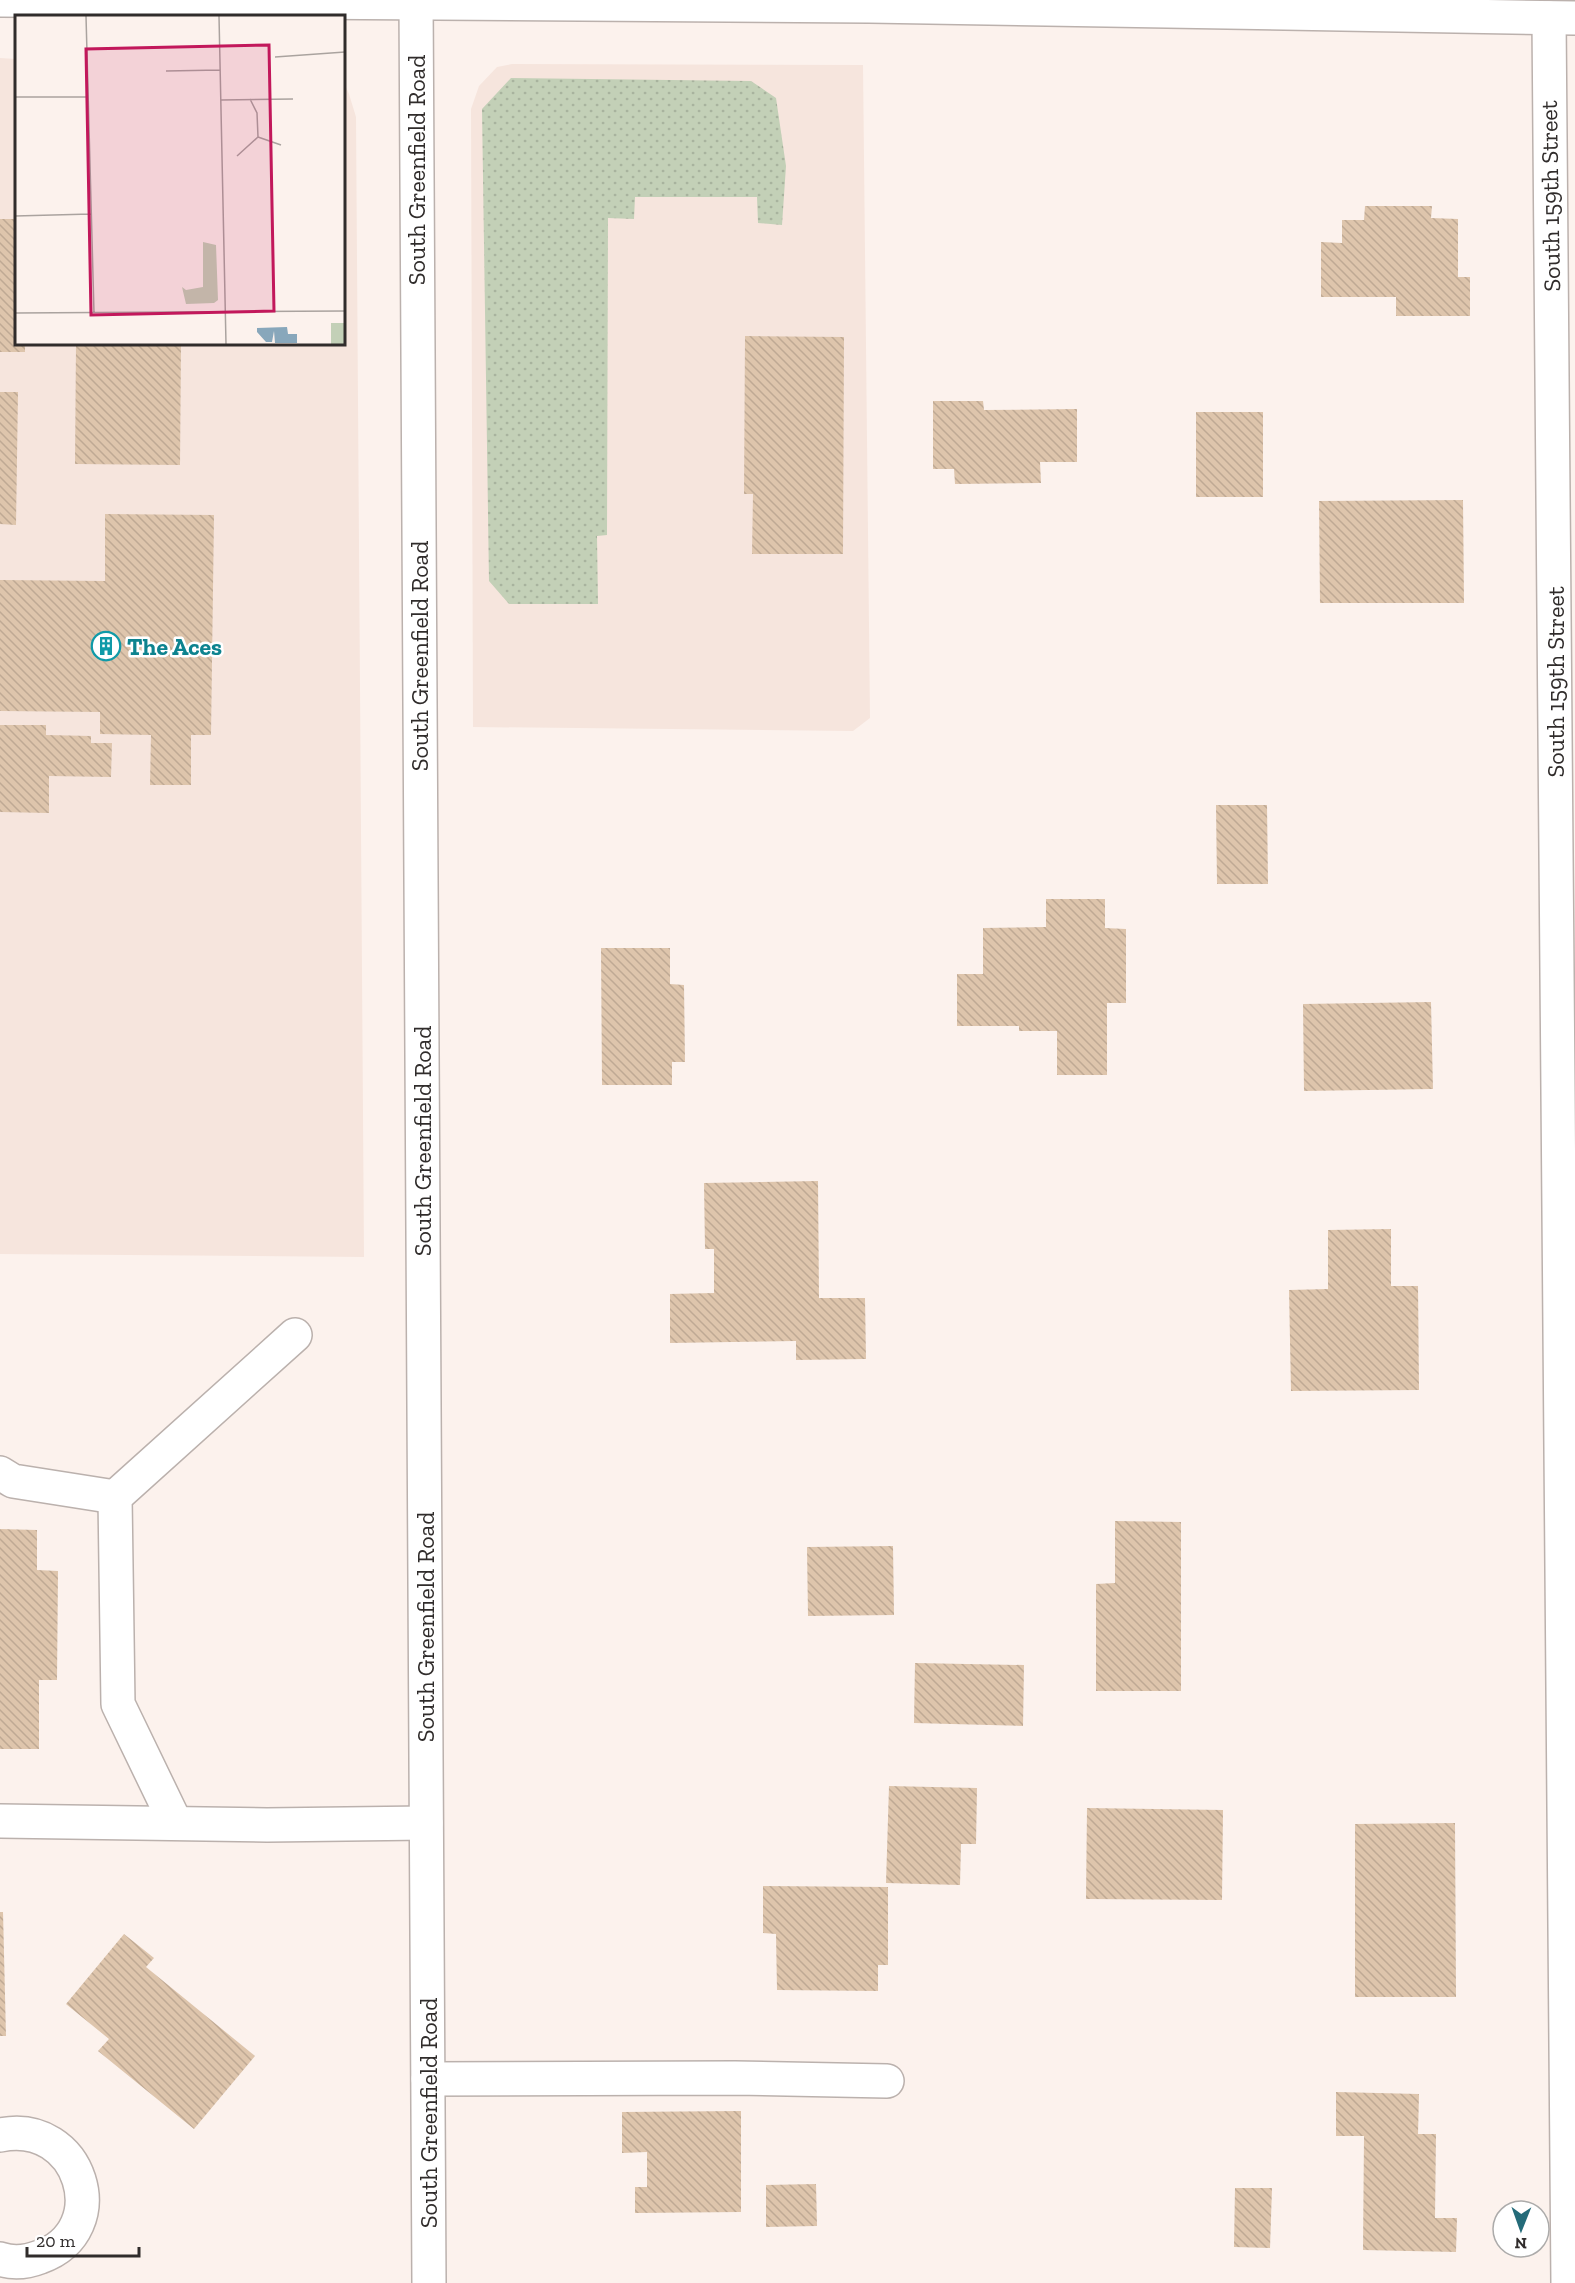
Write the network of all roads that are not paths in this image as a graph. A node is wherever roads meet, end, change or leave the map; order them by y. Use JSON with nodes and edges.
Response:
{"nodes":[{"id":1,"x":0,"y":0,"type":"edge"},
{"id":2,"x":416,"y":2,"type":"edge"},
{"id":3,"x":1562,"y":18,"type":"edge"},
{"id":4,"x":1566,"y":862,"type":"edge"},
{"id":5,"x":295,"y":1335,"type":"dead end"},
{"id":6,"x":0,"y":1473,"type":"edge"},
{"id":7,"x":115,"y":1497,"type":"junction"},
{"id":8,"x":0,"y":1821,"type":"edge"},
{"id":9,"x":175,"y":1822,"type":"junction"},
{"id":10,"x":426,"y":1823,"type":"junction"},
{"id":11,"x":1570,"y":1868,"type":"edge"},
{"id":12,"x":428,"y":2079,"type":"junction"},
{"id":13,"x":887,"y":2081,"type":"dead end"},
{"id":14,"x":0,"y":2135,"type":"edge"},
{"id":15,"x":0,"y":2259,"type":"edge"},
{"id":16,"x":429,"y":2283,"type":"edge"},
{"id":17,"x":1568,"y":2283,"type":"edge"}],
"edges":[{"from":1,"to":2,"type":"main road"},
{"from":2,"to":3,"type":"main road"},
{"from":2,"to":10,"type":"main road","name":"South Greenfield Road"},
{"from":3,"to":4,"type":"main road","name":"South 159th Street"},
{"from":4,"to":11,"type":"main road","name":"South 159th Street"},
{"from":5,"to":7,"type":"main road"},
{"from":6,"to":7,"type":"main road"},
{"from":7,"to":9,"type":"main road"},
{"from":8,"to":9,"type":"main road"},
{"from":9,"to":10,"type":"main road"},
{"from":10,"to":12,"type":"main road","name":"South Greenfield Road"},
{"from":11,"to":17,"type":"main road","name":"South 159th Street"},
{"from":12,"to":13,"type":"main road"},
{"from":12,"to":16,"type":"main road","name":"South Greenfield Road"},
{"from":14,"to":15,"type":"main road"}]}
